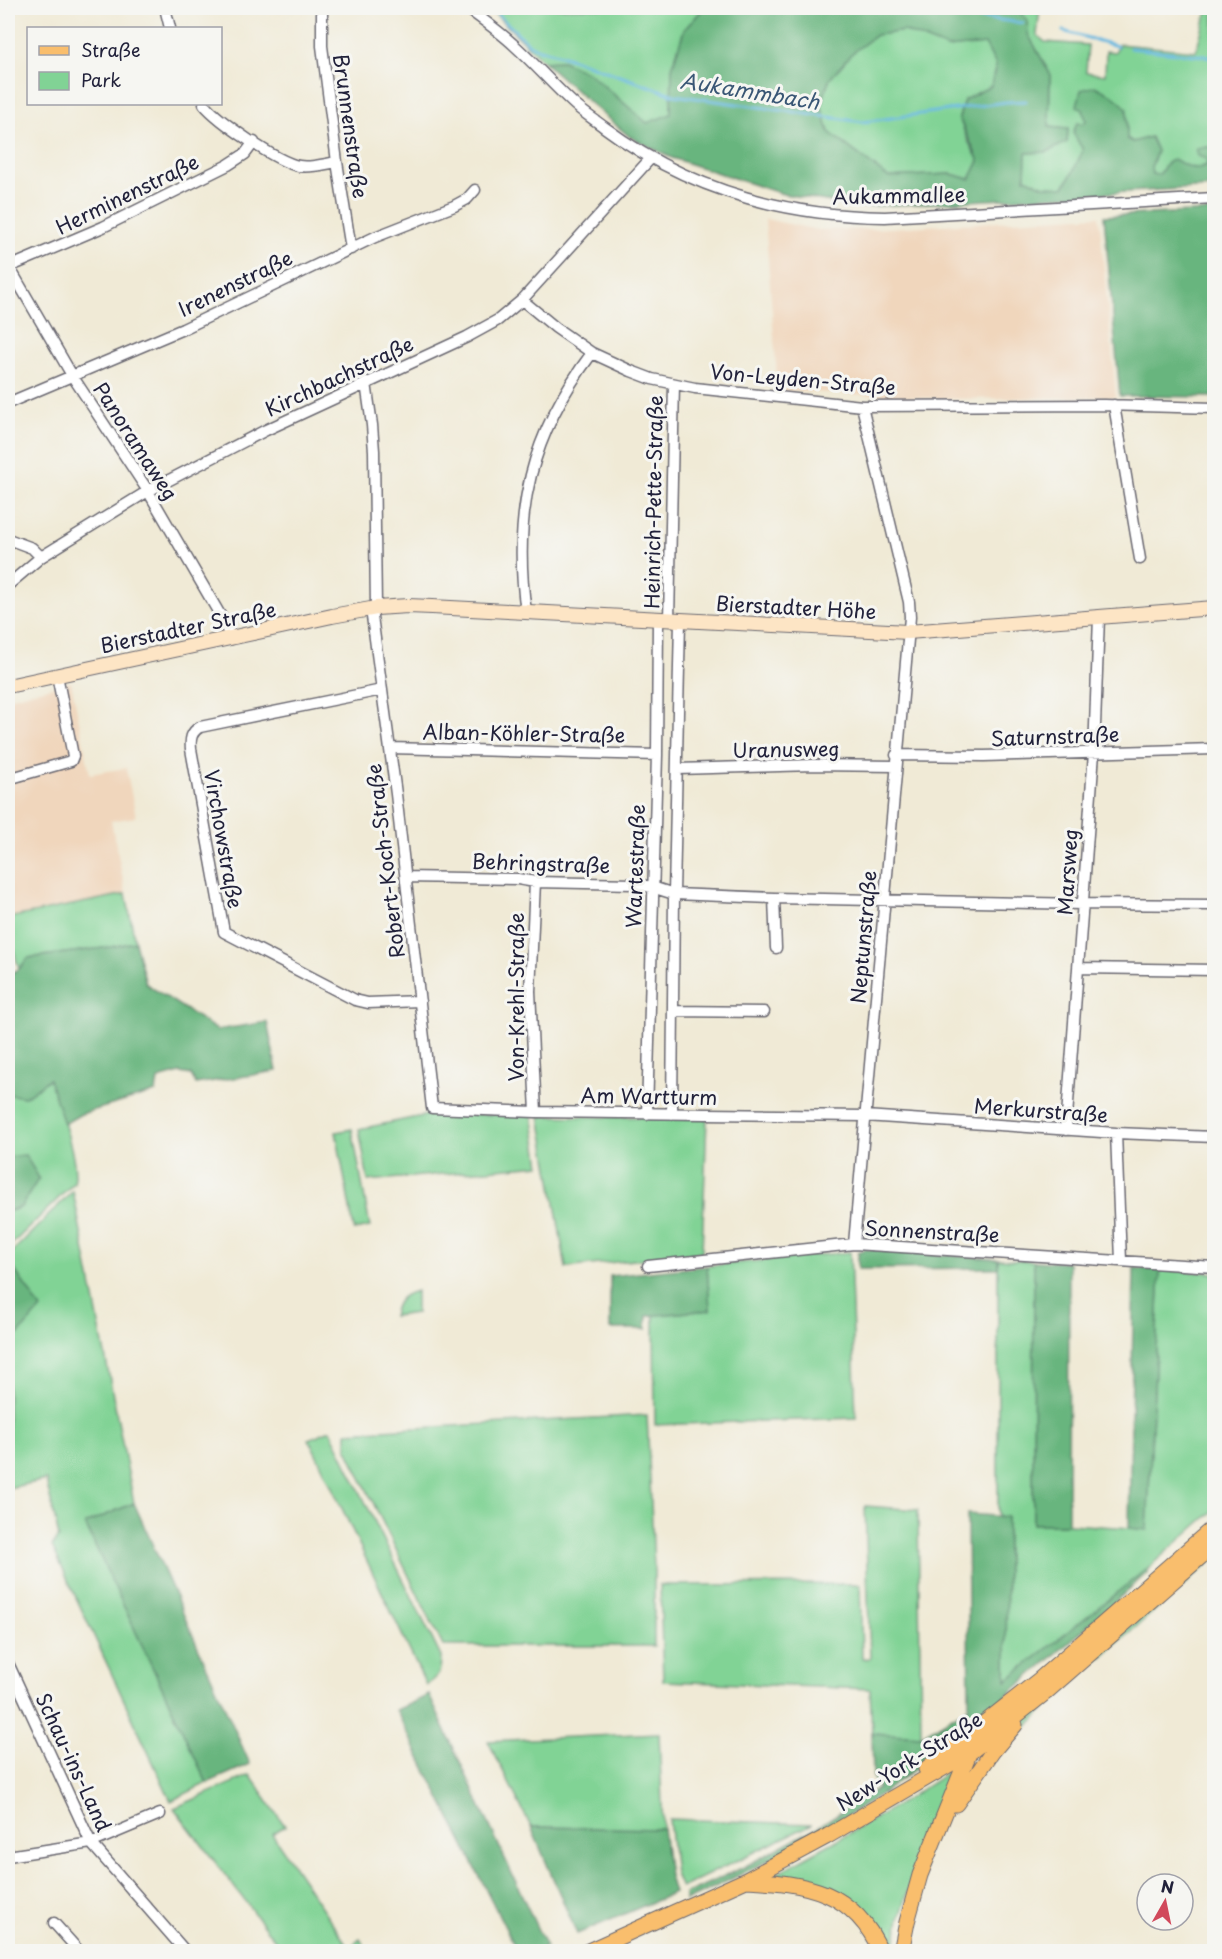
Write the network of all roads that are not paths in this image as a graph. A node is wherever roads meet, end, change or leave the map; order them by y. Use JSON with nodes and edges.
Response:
{"nodes":[{"id":1,"x":165,"y":8,"type":"edge"},
{"id":2,"x":322,"y":8,"type":"edge"},
{"id":3,"x":467,"y":8,"type":"edge"},
{"id":4,"x":170,"y":27,"type":"edge"},
{"id":5,"x":205,"y":105,"type":"edge"},
{"id":6,"x":254,"y":142,"type":"junction"},
{"id":7,"x":651,"y":158,"type":"junction"},
{"id":8,"x":336,"y":162,"type":"junction"},
{"id":9,"x":475,"y":190,"type":"dead end"},
{"id":10,"x":1215,"y":198,"type":"edge"},
{"id":11,"x":351,"y":249,"type":"junction"},
{"id":12,"x":8,"y":266,"type":"edge"},
{"id":13,"x":522,"y":300,"type":"junction"},
{"id":14,"x":592,"y":353,"type":"junction"},
{"id":15,"x":73,"y":377,"type":"junction"},
{"id":16,"x":366,"y":383,"type":"junction"},
{"id":17,"x":674,"y":384,"type":"junction"},
{"id":18,"x":8,"y":403,"type":"edge"},
{"id":19,"x":1114,"y":405,"type":"junction"},
{"id":20,"x":862,"y":406,"type":"junction"},
{"id":21,"x":1215,"y":408,"type":"edge"},
{"id":22,"x":148,"y":491,"type":"junction"},
{"id":23,"x":8,"y":539,"type":"edge"},
{"id":24,"x":41,"y":557,"type":"junction"},
{"id":25,"x":1140,"y":559,"type":"dead end"},
{"id":26,"x":8,"y":585,"type":"edge"},
{"id":27,"x":374,"y":608,"type":"junction"},
{"id":28,"x":1215,"y":608,"type":"edge"},
{"id":29,"x":526,"y":612,"type":"junction"},
{"id":30,"x":1099,"y":617,"type":"junction"},
{"id":31,"x":669,"y":620,"type":"junction"},
{"id":32,"x":908,"y":632,"type":"junction"},
{"id":33,"x":231,"y":639,"type":"junction"},
{"id":34,"x":57,"y":675,"type":"junction"},
{"id":35,"x":8,"y":686,"type":"edge"},
{"id":36,"x":382,"y":690,"type":"junction"},
{"id":37,"x":390,"y":748,"type":"junction"},
{"id":38,"x":1215,"y":749,"type":"edge"},
{"id":39,"x":1095,"y":753,"type":"junction"},
{"id":40,"x":657,"y":755,"type":"junction"},
{"id":41,"x":896,"y":761,"type":"junction"},
{"id":42,"x":678,"y":769,"type":"junction"},
{"id":43,"x":8,"y":779,"type":"edge"},
{"id":44,"x":406,"y":877,"type":"junction"},
{"id":45,"x":535,"y":882,"type":"junction"},
{"id":46,"x":652,"y":887,"type":"junction"},
{"id":47,"x":674,"y":894,"type":"junction"},
{"id":48,"x":774,"y":898,"type":"junction"},
{"id":49,"x":885,"y":899,"type":"junction"},
{"id":50,"x":1082,"y":904,"type":"junction"},
{"id":51,"x":1215,"y":905,"type":"edge"},
{"id":52,"x":776,"y":948,"type":"dead end"},
{"id":53,"x":1079,"y":968,"type":"junction"},
{"id":54,"x":1215,"y":970,"type":"edge"},
{"id":55,"x":420,"y":1001,"type":"junction"},
{"id":56,"x":674,"y":1011,"type":"junction"},
{"id":57,"x":764,"y":1011,"type":"dead end"},
{"id":58,"x":432,"y":1108,"type":"joint"},
{"id":59,"x":536,"y":1112,"type":"junction"},
{"id":60,"x":647,"y":1114,"type":"junction"},
{"id":61,"x":672,"y":1114,"type":"junction"},
{"id":62,"x":865,"y":1116,"type":"junction"},
{"id":63,"x":1066,"y":1130,"type":"junction"},
{"id":64,"x":1116,"y":1133,"type":"junction"},
{"id":65,"x":1215,"y":1137,"type":"edge"},
{"id":66,"x":854,"y":1244,"type":"junction"},
{"id":67,"x":1121,"y":1261,"type":"junction"},
{"id":68,"x":648,"y":1266,"type":"dead end"},
{"id":69,"x":1215,"y":1268,"type":"edge"},
{"id":70,"x":1215,"y":1527,"type":"edge"},
{"id":71,"x":1215,"y":1545,"type":"edge"},
{"id":72,"x":8,"y":1663,"type":"edge"},
{"id":73,"x":1046,"y":1692,"type":"junction"},
{"id":74,"x":989,"y":1721,"type":"junction"},
{"id":75,"x":969,"y":1753,"type":"junction"},
{"id":76,"x":160,"y":1814,"type":"dead end"},
{"id":77,"x":855,"y":1820,"type":"junction"},
{"id":78,"x":938,"y":1832,"type":"junction"},
{"id":79,"x":91,"y":1843,"type":"junction"},
{"id":80,"x":8,"y":1857,"type":"edge"},
{"id":81,"x":746,"y":1880,"type":"junction"},
{"id":82,"x":54,"y":1923,"type":"dead end"},
{"id":83,"x":80,"y":1952,"type":"edge"},
{"id":84,"x":186,"y":1952,"type":"edge"},
{"id":85,"x":586,"y":1952,"type":"edge"},
{"id":86,"x":882,"y":1952,"type":"edge"},
{"id":87,"x":901,"y":1952,"type":"edge"}],
"edges":[{"from":1,"to":4,"type":"street"},
{"from":2,"to":8,"type":"street","name":"Brunnenstraße"},
{"from":3,"to":7,"type":"street","name":"Aukammallee"},
{"from":5,"to":6,"type":"street"},
{"from":6,"to":8,"type":"street"},
{"from":6,"to":12,"type":"street","name":"Herminenstraße"},
{"from":7,"to":10,"type":"street","name":"Aukammallee"},
{"from":7,"to":13,"type":"street","name":"Kirchbachstraße"},
{"from":8,"to":11,"type":"street","name":"Brunnenstraße"},
{"from":9,"to":11,"type":"street","name":"Irenenstraße"},
{"from":11,"to":15,"type":"street","name":"Irenenstraße"},
{"from":12,"to":15,"type":"street","name":"Panoramaweg"},
{"from":13,"to":14,"type":"street","name":"Von-Leyden-Straße"},
{"from":13,"to":16,"type":"street","name":"Kirchbachstraße"},
{"from":14,"to":17,"type":"street","name":"Von-Leyden-Straße"},
{"from":14,"to":29,"type":"street"},
{"from":15,"to":18,"type":"street","name":"Irenenstraße"},
{"from":15,"to":22,"type":"street","name":"Panoramaweg"},
{"from":16,"to":22,"type":"street","name":"Kirchbachstraße"},
{"from":16,"to":27,"type":"street"},
{"from":17,"to":20,"type":"street","name":"Von-Leyden-Straße"},
{"from":17,"to":31,"type":"street","name":"Heinrich-Pette-Straße"},
{"from":19,"to":20,"type":"street","name":"Von-Leyden-Straße"},
{"from":19,"to":21,"type":"street","name":"Von-Leyden-Straße"},
{"from":19,"to":25,"type":"street"},
{"from":20,"to":32,"type":"street","name":"Neptunstraße"},
{"from":22,"to":24,"type":"street","name":"Kirchbachstraße"},
{"from":22,"to":33,"type":"street","name":"Panoramaweg"},
{"from":23,"to":24,"type":"street"},
{"from":24,"to":26,"type":"street","name":"Kirchbachstraße"},
{"from":27,"to":29,"type":"main road","name":"Bierstadter Höhe"},
{"from":27,"to":33,"type":"main road","name":"Bierstadter Straße"},
{"from":27,"to":36,"type":"street","name":"Robert-Koch-Straße"},
{"from":28,"to":30,"type":"main road","name":"Bierstadter Höhe"},
{"from":29,"to":31,"type":"main road","name":"Bierstadter Höhe"},
{"from":30,"to":32,"type":"main road","name":"Bierstadter Höhe"},
{"from":30,"to":39,"type":"street","name":"Marsweg"},
{"from":31,"to":32,"type":"main road","name":"Bierstadter Höhe"},
{"from":31,"to":40,"type":"street","name":"Wartestraße"},
{"from":31,"to":42,"type":"street","name":"Wartestraße"},
{"from":32,"to":41,"type":"street","name":"Neptunstraße"},
{"from":33,"to":34,"type":"main road","name":"Bierstadter Straße"},
{"from":34,"to":35,"type":"main road","name":"Bierstadter Straße"},
{"from":34,"to":43,"type":"street"},
{"from":36,"to":37,"type":"street","name":"Robert-Koch-Straße"},
{"from":36,"to":55,"type":"street","name":"Virchowstraße"},
{"from":37,"to":40,"type":"street","name":"Alban-Köhler-Straße"},
{"from":37,"to":44,"type":"street","name":"Robert-Koch-Straße"},
{"from":38,"to":39,"type":"street","name":"Saturnstraße"},
{"from":39,"to":41,"type":"street","name":"Saturnstraße"},
{"from":39,"to":50,"type":"street","name":"Marsweg"},
{"from":40,"to":46,"type":"street","name":"Wartestraße"},
{"from":41,"to":42,"type":"street","name":"Uranusweg"},
{"from":41,"to":49,"type":"street","name":"Neptunstraße"},
{"from":42,"to":47,"type":"street","name":"Wartestraße"},
{"from":44,"to":45,"type":"street","name":"Behringstraße"},
{"from":44,"to":55,"type":"street","name":"Robert-Koch-Straße"},
{"from":45,"to":46,"type":"street","name":"Behringstraße"},
{"from":45,"to":59,"type":"street","name":"Von-Krehl-Straße"},
{"from":46,"to":47,"type":"street","name":"Behringstraße"},
{"from":46,"to":60,"type":"street","name":"Wartestraße"},
{"from":47,"to":48,"type":"street","name":"Behringstraße"},
{"from":47,"to":56,"type":"street","name":"Wartestraße"},
{"from":48,"to":49,"type":"street","name":"Behringstraße"},
{"from":48,"to":52,"type":"street"},
{"from":49,"to":50,"type":"street","name":"Behringstraße"},
{"from":49,"to":62,"type":"street","name":"Neptunstraße"},
{"from":50,"to":51,"type":"street","name":"Behringstraße"},
{"from":50,"to":53,"type":"street","name":"Marsweg"},
{"from":53,"to":54,"type":"street"},
{"from":53,"to":63,"type":"street","name":"Marsweg"},
{"from":55,"to":58,"type":"street","name":"Robert-Koch-Straße"},
{"from":56,"to":57,"type":"street"},
{"from":56,"to":61,"type":"street","name":"Wartestraße"},
{"from":58,"to":59,"type":"street","name":"Am Wartturm"},
{"from":59,"to":60,"type":"street","name":"Am Wartturm"},
{"from":60,"to":61,"type":"street","name":"Am Wartturm"},
{"from":61,"to":62,"type":"street","name":"Am Wartturm"},
{"from":62,"to":63,"type":"street","name":"Merkurstraße"},
{"from":62,"to":66,"type":"street","name":"Neptunstraße"},
{"from":63,"to":64,"type":"street","name":"Merkurstraße"},
{"from":64,"to":65,"type":"street","name":"Merkurstraße"},
{"from":64,"to":67,"type":"street"},
{"from":66,"to":67,"type":"street","name":"Sonnenstraße"},
{"from":66,"to":68,"type":"street","name":"Sonnenstraße"},
{"from":67,"to":69,"type":"street","name":"Sonnenstraße"},
{"from":70,"to":74,"type":"main road","name":"New-York-Straße"},
{"from":71,"to":73,"type":"main road","name":"New-York-Straße"},
{"from":72,"to":79,"type":"street","name":"Schau-ins-Land"},
{"from":73,"to":75,"type":"main road","name":"New-York-Straße"},
{"from":73,"to":78,"type":"main road"},
{"from":74,"to":75,"type":"main road"},
{"from":74,"to":77,"type":"main road","name":"New-York-Straße"},
{"from":75,"to":77,"type":"main road","name":"New-York-Straße"},
{"from":75,"to":78,"type":"main road"},
{"from":76,"to":79,"type":"street"},
{"from":77,"to":81,"type":"main road","name":"New-York-Straße"},
{"from":78,"to":87,"type":"main road"},
{"from":79,"to":80,"type":"street"},
{"from":79,"to":84,"type":"street","name":"Schau-ins-Land"},
{"from":81,"to":85,"type":"main road","name":"New-York-Straße"},
{"from":81,"to":86,"type":"main road"},
{"from":82,"to":83,"type":"street"}]}
